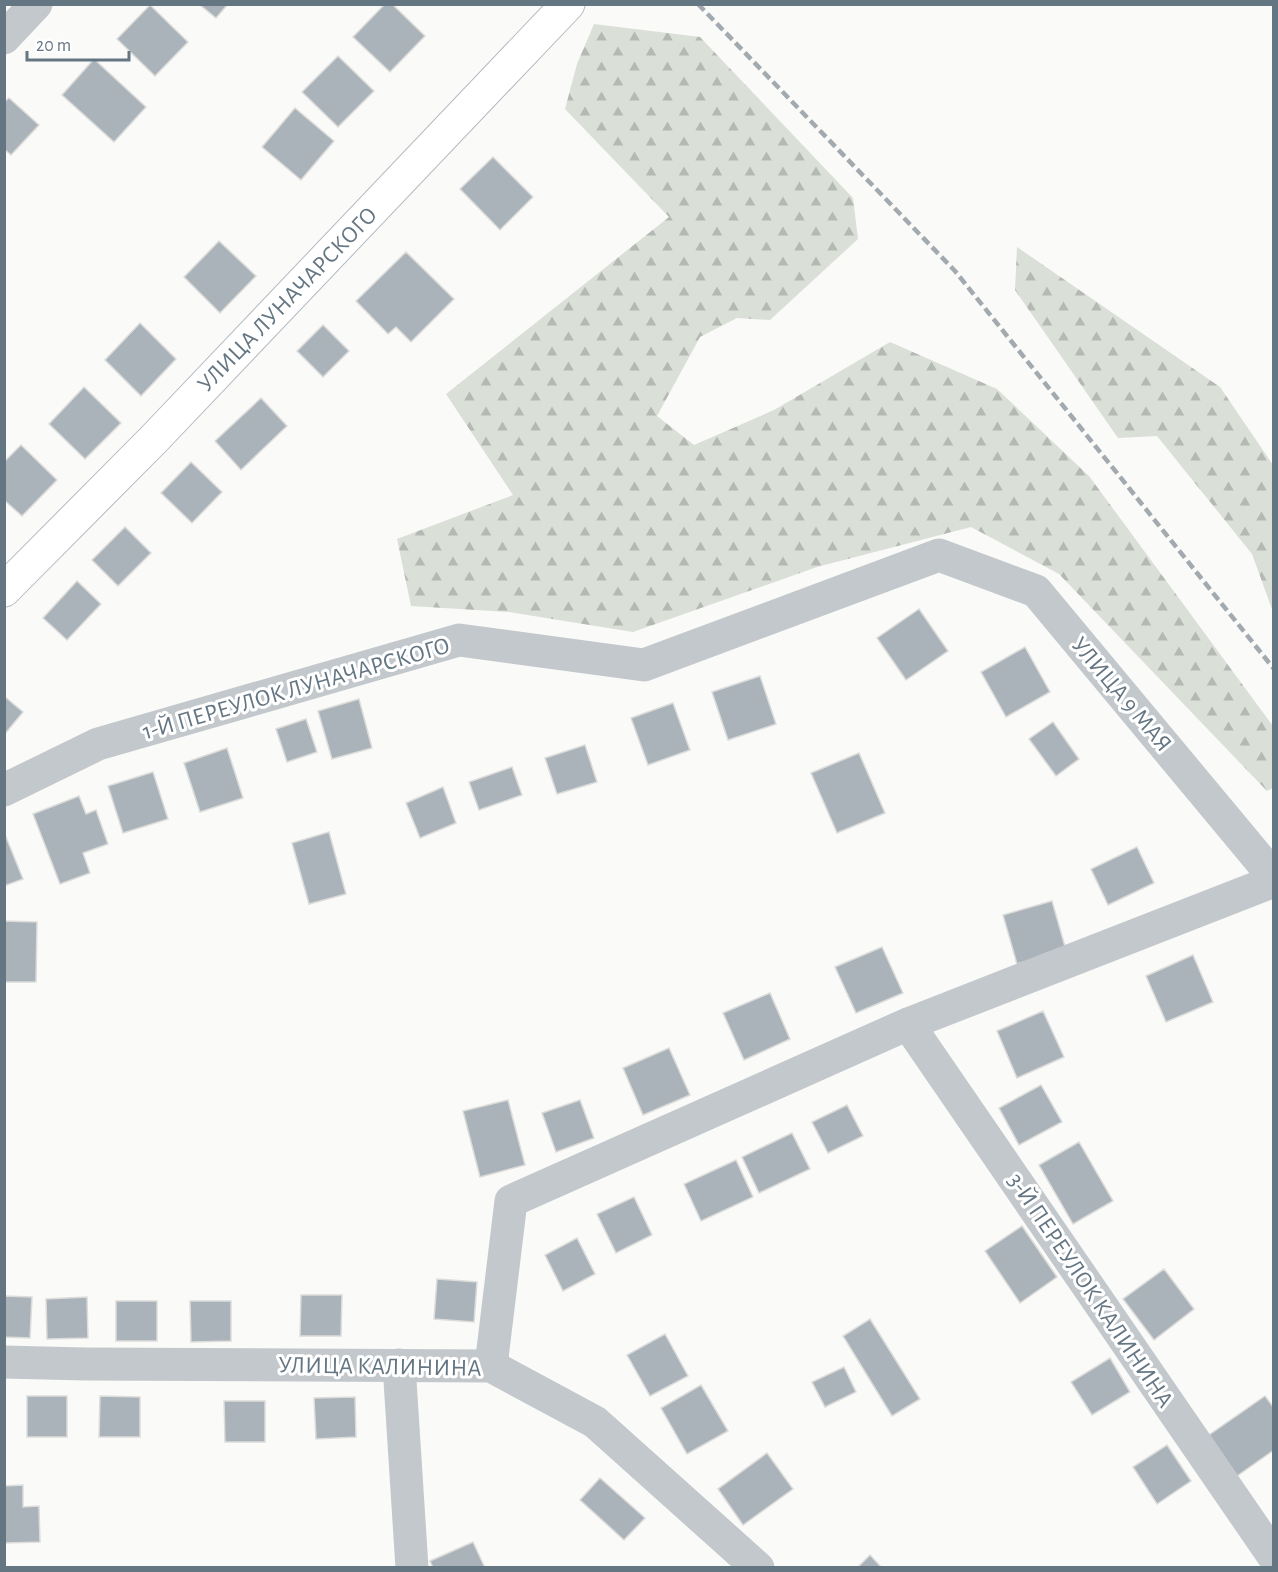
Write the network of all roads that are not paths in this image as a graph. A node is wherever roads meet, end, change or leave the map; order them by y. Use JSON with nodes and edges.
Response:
{"nodes":[{"id":1,"x":36,"y":4,"type":"edge"},
{"id":2,"x":567,"y":4,"type":"edge"},
{"id":3,"x":4,"y":38,"type":"edge"},
{"id":4,"x":939,"y":555,"type":"joint"},
{"id":5,"x":4,"y":590,"type":"edge"},
{"id":6,"x":4,"y":790,"type":"edge"},
{"id":7,"x":1274,"y":879,"type":"edge"},
{"id":8,"x":908,"y":1024,"type":"junction"},
{"id":9,"x":4,"y":1362,"type":"edge"},
{"id":10,"x":399,"y":1365,"type":"junction"},
{"id":11,"x":491,"y":1366,"type":"junction"},
{"id":12,"x":1274,"y":1557,"type":"edge"},
{"id":13,"x":412,"y":1568,"type":"edge"},
{"id":14,"x":758,"y":1568,"type":"edge"}],
"edges":[{"from":1,"to":3,"type":"street"},
{"from":2,"to":5,"type":"main road","name":"УЛИЦА ЛУНАЧАРСКОГО"},
{"from":4,"to":6,"type":"street","name":"1-Й ПЕРЕУЛОК ЛУНАЧАРСКОГО"},
{"from":4,"to":7,"type":"street","name":"УЛИЦА 9 МАЯ"},
{"from":7,"to":8,"type":"street"},
{"from":8,"to":11,"type":"street"},
{"from":8,"to":12,"type":"street","name":"3-Й ПЕРЕУЛОК КАЛИНИНА"},
{"from":9,"to":10,"type":"street","name":"УЛИЦА КАЛИНИНА"},
{"from":10,"to":11,"type":"street","name":"УЛИЦА КАЛИНИНА"},
{"from":10,"to":13,"type":"street"},
{"from":11,"to":14,"type":"street","name":"УЛИЦА КАЛИНИНА"}]}
